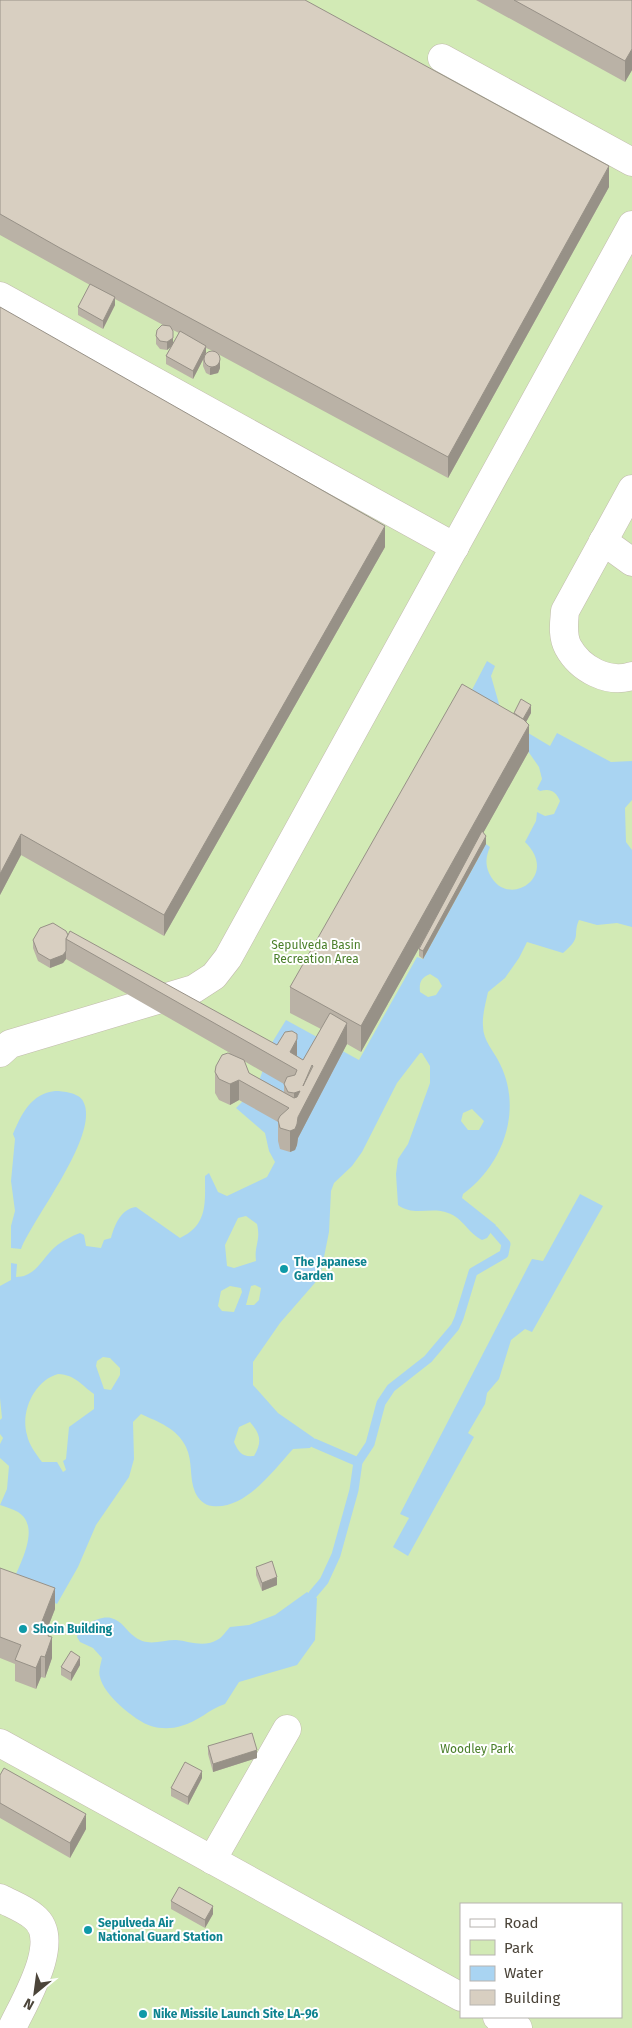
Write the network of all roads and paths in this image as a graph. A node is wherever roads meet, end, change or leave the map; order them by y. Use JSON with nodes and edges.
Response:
{"nodes":[{"id":1,"x":442,"y":58,"type":"dead end"},
{"id":2,"x":632,"y":162,"type":"edge"},
{"id":3,"x":632,"y":225,"type":"edge"},
{"id":4,"x":0,"y":296,"type":"edge"},
{"id":5,"x":632,"y":489,"type":"edge"},
{"id":6,"x":603,"y":540,"type":"junction"},
{"id":7,"x":456,"y":547,"type":"junction"},
{"id":8,"x":632,"y":562,"type":"edge"},
{"id":9,"x":632,"y":676,"type":"edge"},
{"id":10,"x":0,"y":1053,"type":"edge"},
{"id":11,"x":287,"y":1729,"type":"dead end"},
{"id":12,"x":0,"y":1743,"type":"edge"},
{"id":13,"x":212,"y":1860,"type":"junction"},
{"id":14,"x":0,"y":1898,"type":"edge"},
{"id":15,"x":460,"y":1996,"type":"edge"},
{"id":16,"x":499,"y":2018,"type":"edge"},
{"id":17,"x":12,"y":2028,"type":"edge"},
{"id":18,"x":518,"y":2028,"type":"edge"}],
"edges":[{"from":1,"to":2,"type":"lane"},
{"from":3,"to":7,"type":"lane"},
{"from":4,"to":7,"type":"lane"},
{"from":5,"to":6,"type":"lane"},
{"from":6,"to":8,"type":"lane"},
{"from":6,"to":9,"type":"lane"},
{"from":7,"to":10,"type":"lane"},
{"from":11,"to":13,"type":"lane"},
{"from":12,"to":13,"type":"lane"},
{"from":13,"to":15,"type":"lane"},
{"from":14,"to":17,"type":"lane"},
{"from":16,"to":18,"type":"lane"}]}
